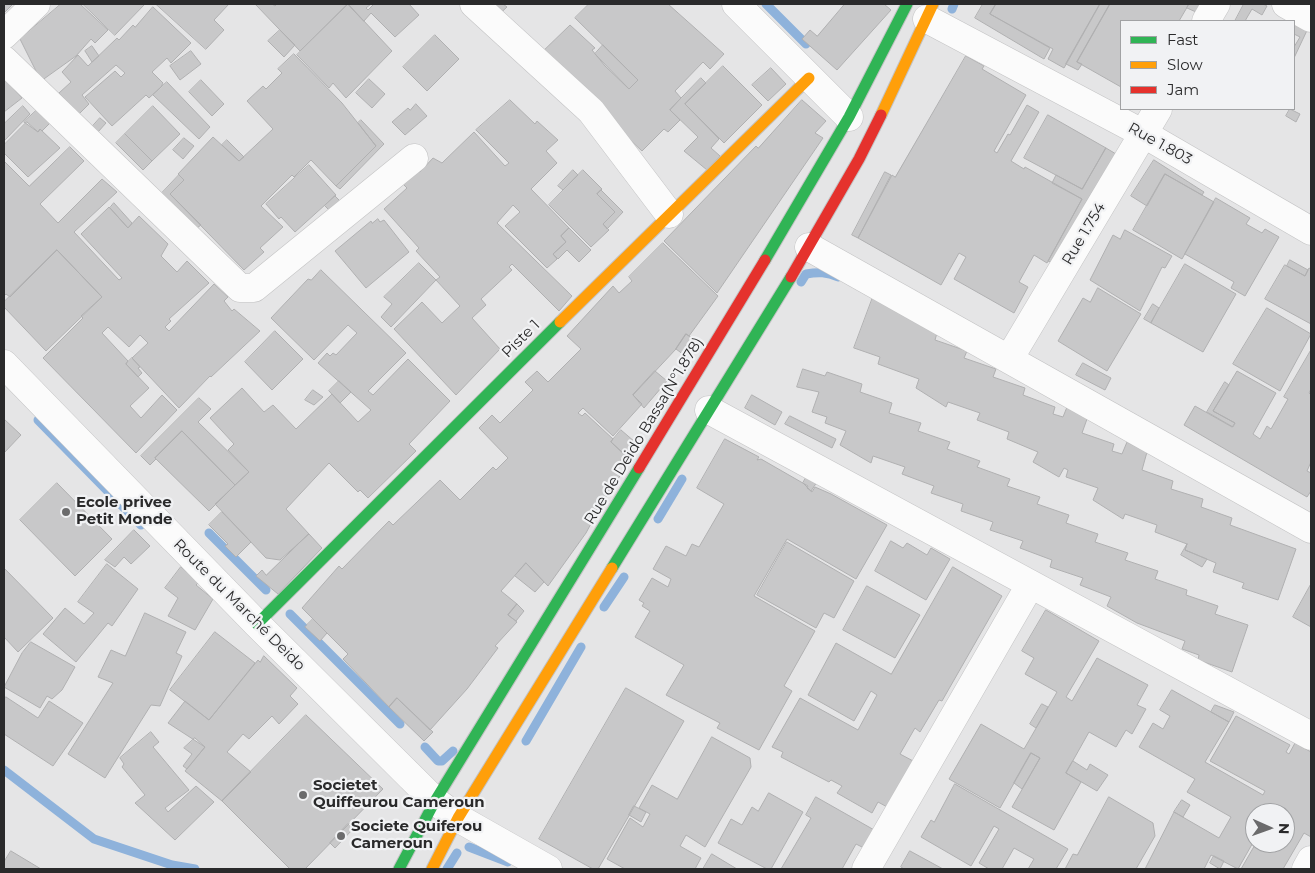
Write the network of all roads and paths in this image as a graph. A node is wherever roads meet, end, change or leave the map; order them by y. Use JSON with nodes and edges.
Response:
{"nodes":[{"id":1,"x":36,"y":4,"type":"edge"},
{"id":2,"x":474,"y":4,"type":"edge"},
{"id":3,"x":736,"y":4,"type":"edge"},
{"id":4,"x":1216,"y":4,"type":"edge"},
{"id":5,"x":1286,"y":4,"type":"edge"},
{"id":6,"x":923,"y":9,"type":"edge"},
{"id":7,"x":1311,"y":18,"type":"edge"},
{"id":8,"x":1207,"y":20,"type":"edge"},
{"id":9,"x":4,"y":35,"type":"edge"},
{"id":10,"x":4,"y":60,"type":"edge"},
{"id":11,"x":810,"y":78,"type":"junction"},
{"id":12,"x":1157,"y":110,"type":"edge"},
{"id":13,"x":848,"y":117,"type":"junction"},
{"id":14,"x":1144,"y":134,"type":"junction"},
{"id":15,"x":414,"y":158,"type":"dead end"},
{"id":16,"x":669,"y":214,"type":"junction"},
{"id":17,"x":1311,"y":231,"type":"edge"},
{"id":18,"x":809,"y":247,"type":"junction"},
{"id":19,"x":1009,"y":359,"type":"junction"},
{"id":20,"x":4,"y":364,"type":"edge"},
{"id":21,"x":709,"y":410,"type":"junction"},
{"id":22,"x":1311,"y":528,"type":"edge"},
{"id":23,"x":1030,"y":585,"type":"junction"},
{"id":24,"x":257,"y":624,"type":"junction"},
{"id":25,"x":1311,"y":736,"type":"edge"},
{"id":26,"x":434,"y":801,"type":"junction"},
{"id":27,"x":458,"y":818,"type":"junction"},
{"id":28,"x":1311,"y":860,"type":"edge"},
{"id":29,"x":399,"y":869,"type":"edge"},
{"id":30,"x":432,"y":869,"type":"edge"},
{"id":31,"x":548,"y":869,"type":"edge"},
{"id":32,"x":866,"y":869,"type":"edge"},
{"id":33,"x":1306,"y":869,"type":"edge"}],
"edges":[{"from":1,"to":9,"type":"street"},
{"from":2,"to":16,"type":"street"},
{"from":3,"to":11,"type":"street"},
{"from":4,"to":8,"type":"street"},
{"from":5,"to":7,"type":"street"},
{"from":6,"to":13,"type":"main road","name":"Rue de Deido Bassa(N°1.878)"},
{"from":6,"to":14,"type":"street","name":"Rue 1.803"},
{"from":6,"to":18,"type":"main road"},
{"from":10,"to":15,"type":"street"},
{"from":11,"to":13,"type":"street"},
{"from":11,"to":16,"type":"main road","name":"Piste 1"},
{"from":12,"to":14,"type":"street","name":"Rue 1.754"},
{"from":13,"to":26,"type":"main road","name":"Rue de Deido Bassa(N°1.878)"},
{"from":14,"to":17,"type":"street","name":"Rue 1.803"},
{"from":14,"to":19,"type":"street","name":"Rue 1.754"},
{"from":16,"to":24,"type":"main road","name":"Piste 1"},
{"from":18,"to":19,"type":"street"},
{"from":18,"to":21,"type":"main road"},
{"from":19,"to":22,"type":"street"},
{"from":20,"to":24,"type":"street","name":"Route du Marché Deido"},
{"from":21,"to":23,"type":"street"},
{"from":21,"to":27,"type":"main road"},
{"from":23,"to":25,"type":"street"},
{"from":23,"to":32,"type":"street"},
{"from":24,"to":26,"type":"street","name":"Route du Marché Deido"},
{"from":26,"to":27,"type":"street","name":"Route du Marché Deido"},
{"from":26,"to":29,"type":"main road","name":"Rue de Deido Bassa(N°1.878)"},
{"from":27,"to":30,"type":"main road"},
{"from":27,"to":31,"type":"street","name":"Route du Marché Deido"},
{"from":28,"to":33,"type":"street"}]}
